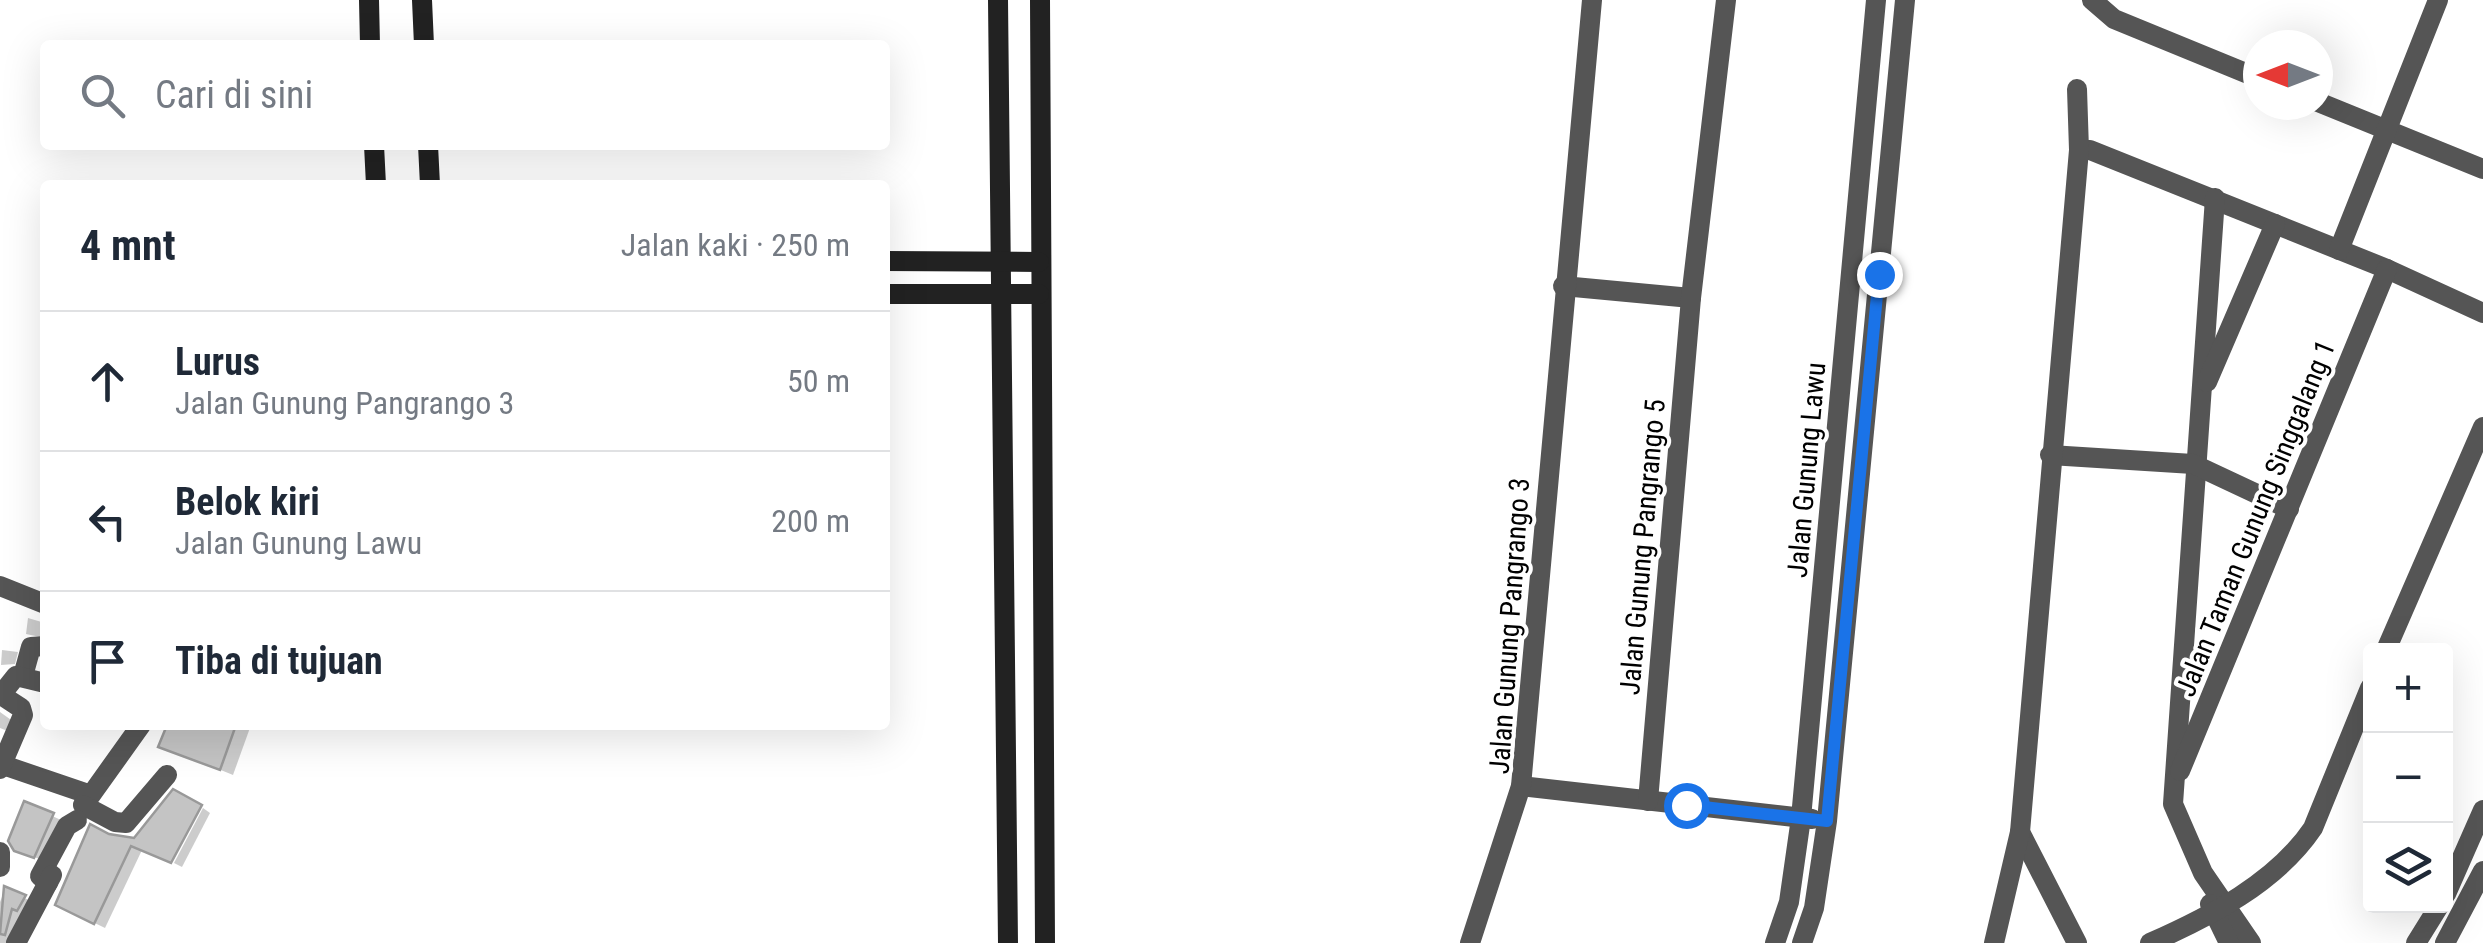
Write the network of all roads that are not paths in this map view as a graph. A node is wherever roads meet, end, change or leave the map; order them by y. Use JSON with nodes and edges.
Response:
{"nodes":[{"id":1,"x":369,"y":0,"type":"edge"},
{"id":2,"x":422,"y":0,"type":"edge"},
{"id":3,"x":998,"y":0,"type":"edge"},
{"id":4,"x":1040,"y":0,"type":"edge"},
{"id":5,"x":1592,"y":0,"type":"edge"},
{"id":6,"x":1726,"y":0,"type":"edge"},
{"id":7,"x":1876,"y":0,"type":"edge"},
{"id":8,"x":1905,"y":0,"type":"edge"},
{"id":9,"x":2092,"y":0,"type":"edge"},
{"id":10,"x":2438,"y":0,"type":"edge"},
{"id":11,"x":370,"y":40,"type":"edge"},
{"id":12,"x":424,"y":40,"type":"edge"},
{"id":13,"x":2243,"y":72,"type":"edge"},
{"id":14,"x":2078,"y":89,"type":"dead end"},
{"id":15,"x":2333,"y":108,"type":"edge"},
{"id":16,"x":2385,"y":129,"type":"junction"},
{"id":17,"x":374,"y":150,"type":"edge"},
{"id":18,"x":428,"y":150,"type":"edge"},
{"id":19,"x":2079,"y":150,"type":"junction"},
{"id":20,"x":2483,"y":170,"type":"edge"},
{"id":21,"x":376,"y":180,"type":"edge"},
{"id":22,"x":430,"y":180,"type":"edge"},
{"id":23,"x":2215,"y":198,"type":"junction"},
{"id":24,"x":2276,"y":224,"type":"junction"},
{"id":25,"x":2338,"y":250,"type":"junction"},
{"id":26,"x":890,"y":261,"type":"edge"},
{"id":27,"x":998,"y":261,"type":"junction"},
{"id":28,"x":1039,"y":262,"type":"junction"},
{"id":29,"x":2388,"y":269,"type":"junction"},
{"id":30,"x":1563,"y":286,"type":"junction"},
{"id":31,"x":890,"y":294,"type":"edge"},
{"id":32,"x":1039,"y":294,"type":"junction"},
{"id":33,"x":998,"y":295,"type":"junction"},
{"id":34,"x":1692,"y":298,"type":"junction"},
{"id":35,"x":2483,"y":313,"type":"edge"},
{"id":36,"x":2199,"y":400,"type":"junction"},
{"id":37,"x":2483,"y":428,"type":"edge"},
{"id":38,"x":2050,"y":455,"type":"junction"},
{"id":39,"x":2194,"y":464,"type":"junction"},
{"id":40,"x":2288,"y":509,"type":"junction"},
{"id":41,"x":0,"y":586,"type":"edge"},
{"id":42,"x":40,"y":602,"type":"edge"},
{"id":43,"x":2389,"y":643,"type":"edge"},
{"id":44,"x":40,"y":646,"type":"edge"},
{"id":45,"x":24,"y":676,"type":"junction"},
{"id":46,"x":40,"y":681,"type":"edge"},
{"id":47,"x":2363,"y":705,"type":"edge"},
{"id":48,"x":138,"y":730,"type":"edge"},
{"id":49,"x":0,"y":766,"type":"edge"},
{"id":50,"x":167,"y":775,"type":"dead end"},
{"id":51,"x":1520,"y":786,"type":"junction"},
{"id":52,"x":2173,"y":788,"type":"junction"},
{"id":53,"x":1648,"y":801,"type":"junction"},
{"id":54,"x":2483,"y":810,"type":"edge"},
{"id":55,"x":82,"y":812,"type":"junction"},
{"id":56,"x":1801,"y":818,"type":"junction"},
{"id":57,"x":1827,"y":821,"type":"junction"},
{"id":58,"x":2020,"y":832,"type":"junction"},
{"id":59,"x":0,"y":852,"type":"edge"},
{"id":60,"x":2477,"y":863,"type":"edge"},
{"id":61,"x":0,"y":867,"type":"edge"},
{"id":62,"x":2453,"y":887,"type":"edge"},
{"id":63,"x":2220,"y":909,"type":"junction"},
{"id":64,"x":2435,"y":913,"type":"edge"},
{"id":65,"x":16,"y":943,"type":"edge"},
{"id":66,"x":1008,"y":943,"type":"edge"},
{"id":67,"x":1045,"y":943,"type":"edge"},
{"id":68,"x":1470,"y":943,"type":"edge"},
{"id":69,"x":1774,"y":943,"type":"edge"},
{"id":70,"x":1802,"y":943,"type":"edge"},
{"id":71,"x":1994,"y":943,"type":"edge"},
{"id":72,"x":2077,"y":943,"type":"edge"},
{"id":73,"x":2150,"y":943,"type":"edge"},
{"id":74,"x":2229,"y":943,"type":"edge"},
{"id":75,"x":2251,"y":943,"type":"edge"},
{"id":76,"x":2416,"y":943,"type":"edge"},
{"id":77,"x":2446,"y":943,"type":"edge"}],
"edges":[{"from":1,"to":11,"type":"street"},
{"from":2,"to":12,"type":"street"},
{"from":3,"to":27,"type":"street"},
{"from":4,"to":28,"type":"street"},
{"from":5,"to":30,"type":"street","name":"Jalan Gunung Pangrango 3"},
{"from":6,"to":34,"type":"street","name":"Jalan Gunung Pangrango 5"},
{"from":7,"to":56,"type":"street","name":"Jalan Gunung Lawu"},
{"from":8,"to":57,"type":"street","name":"Jalan Gunung Lawu"},
{"from":9,"to":13,"type":"street"},
{"from":10,"to":16,"type":"street"},
{"from":14,"to":19,"type":"street"},
{"from":15,"to":16,"type":"street"},
{"from":16,"to":20,"type":"street"},
{"from":16,"to":25,"type":"street"},
{"from":17,"to":21,"type":"street"},
{"from":18,"to":22,"type":"street"},
{"from":19,"to":23,"type":"street"},
{"from":19,"to":38,"type":"street"},
{"from":23,"to":24,"type":"street"},
{"from":23,"to":36,"type":"street"},
{"from":24,"to":25,"type":"street"},
{"from":24,"to":36,"type":"street"},
{"from":25,"to":29,"type":"street"},
{"from":26,"to":27,"type":"street"},
{"from":27,"to":28,"type":"street"},
{"from":27,"to":33,"type":"street"},
{"from":28,"to":32,"type":"street"},
{"from":29,"to":35,"type":"street"},
{"from":29,"to":40,"type":"street","name":"Jalan Taman Gunung Singgalang 1"},
{"from":30,"to":34,"type":"street"},
{"from":30,"to":51,"type":"street","name":"Jalan Gunung Pangrango 3"},
{"from":31,"to":33,"type":"street"},
{"from":32,"to":33,"type":"street"},
{"from":32,"to":67,"type":"street"},
{"from":33,"to":66,"type":"street"},
{"from":34,"to":53,"type":"street","name":"Jalan Gunung Pangrango 5"},
{"from":36,"to":39,"type":"street"},
{"from":37,"to":43,"type":"street"},
{"from":38,"to":39,"type":"street"},
{"from":38,"to":58,"type":"street"},
{"from":39,"to":40,"type":"street"},
{"from":39,"to":52,"type":"street"},
{"from":40,"to":52,"type":"street","name":"Jalan Taman Gunung Singgalang 1"},
{"from":41,"to":42,"type":"street"},
{"from":44,"to":45,"type":"street"},
{"from":45,"to":46,"type":"street"},
{"from":45,"to":49,"type":"street"},
{"from":47,"to":63,"type":"street"},
{"from":48,"to":55,"type":"street"},
{"from":49,"to":55,"type":"street"},
{"from":50,"to":55,"type":"street"},
{"from":51,"to":53,"type":"street","name":"Jalan Gunung Pangrango 3"},
{"from":51,"to":68,"type":"street"},
{"from":52,"to":63,"type":"street"},
{"from":53,"to":56,"type":"street","name":"Jalan Gunung Pangrango 3"},
{"from":54,"to":60,"type":"street"},
{"from":55,"to":65,"type":"street"},
{"from":56,"to":57,"type":"street","name":"Jalan Gunung Pangrango 3"},
{"from":56,"to":69,"type":"street","name":"Jalan Gunung Lawu"},
{"from":57,"to":70,"type":"street","name":"Jalan Gunung Lawu"},
{"from":58,"to":71,"type":"street"},
{"from":58,"to":72,"type":"street"},
{"from":59,"to":61,"type":"street"},
{"from":60,"to":62,"type":"street"},
{"from":60,"to":77,"type":"street"},
{"from":63,"to":73,"type":"street"},
{"from":63,"to":74,"type":"street"},
{"from":63,"to":75,"type":"street"},
{"from":64,"to":76,"type":"street"}]}
